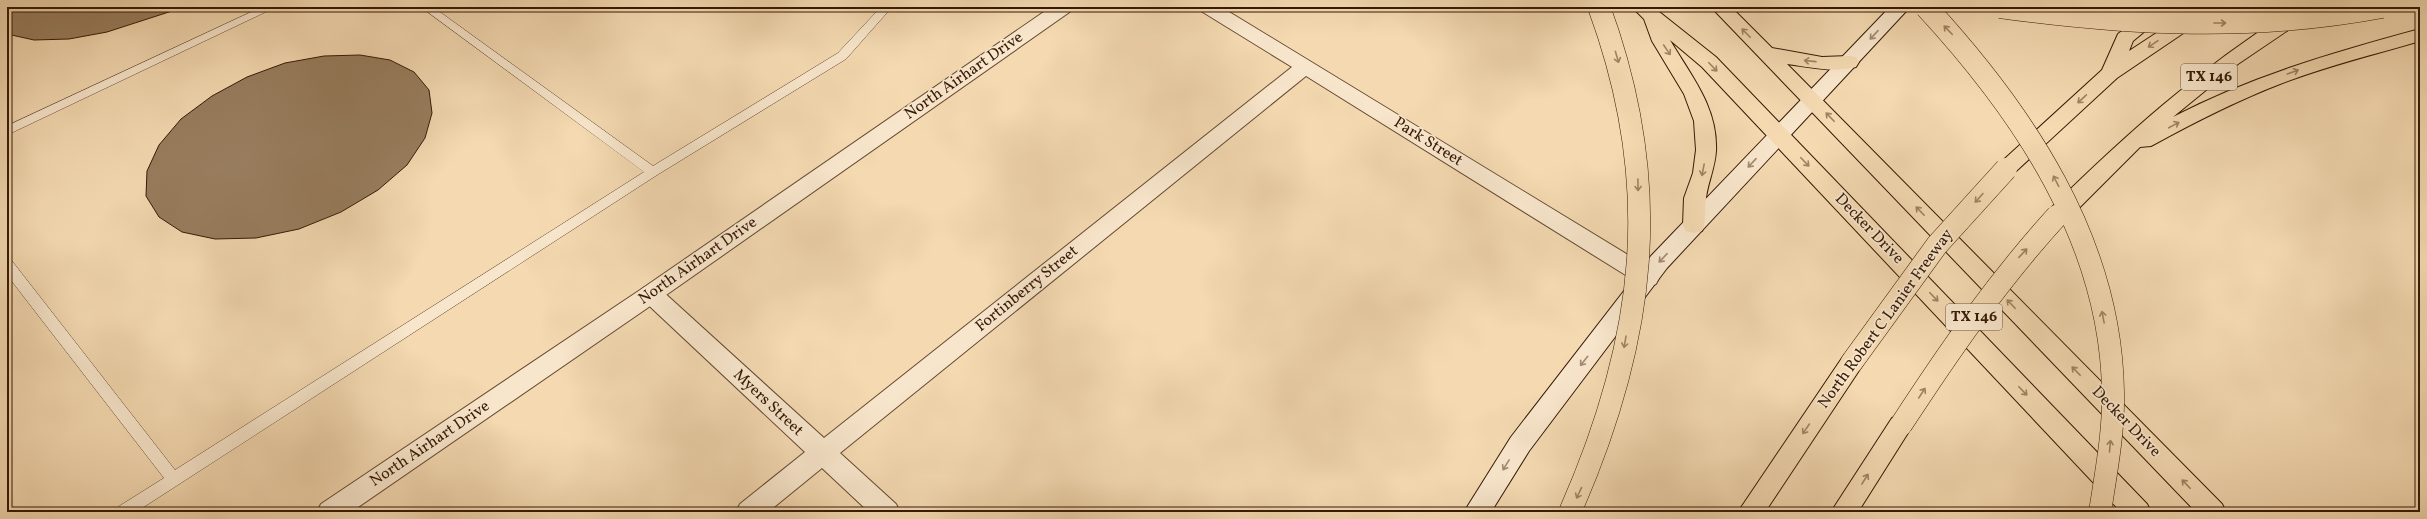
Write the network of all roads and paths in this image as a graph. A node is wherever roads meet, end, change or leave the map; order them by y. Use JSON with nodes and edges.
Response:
{"nodes":[{"id":1,"x":271,"y":7,"type":"edge"},
{"id":2,"x":426,"y":7,"type":"edge"},
{"id":3,"x":887,"y":7,"type":"edge"},
{"id":4,"x":1064,"y":7,"type":"edge"},
{"id":5,"x":1208,"y":7,"type":"edge"},
{"id":6,"x":1599,"y":7,"type":"edge"},
{"id":7,"x":1720,"y":7,"type":"edge"},
{"id":8,"x":1901,"y":7,"type":"edge"},
{"id":9,"x":1926,"y":7,"type":"edge"},
{"id":10,"x":2000,"y":7,"type":"edge"},
{"id":11,"x":2165,"y":7,"type":"edge"},
{"id":12,"x":2209,"y":7,"type":"edge"},
{"id":13,"x":2312,"y":7,"type":"edge"},
{"id":14,"x":2382,"y":7,"type":"edge"},
{"id":15,"x":1646,"y":11,"type":"edge"},
{"id":16,"x":2420,"y":35,"type":"edge"},
{"id":17,"x":1767,"y":54,"type":"junction"},
{"id":18,"x":1849,"y":62,"type":"junction"},
{"id":19,"x":1306,"y":67,"type":"junction"},
{"id":20,"x":2110,"y":73,"type":"junction"},
{"id":21,"x":1813,"y":100,"type":"junction"},
{"id":22,"x":7,"y":131,"type":"edge"},
{"id":23,"x":1778,"y":134,"type":"junction"},
{"id":24,"x":2115,"y":157,"type":"junction"},
{"id":25,"x":653,"y":172,"type":"junction"},
{"id":26,"x":1694,"y":225,"type":"junction"},
{"id":27,"x":7,"y":265,"type":"edge"},
{"id":28,"x":1648,"y":278,"type":"junction"},
{"id":29,"x":651,"y":294,"type":"junction"},
{"id":30,"x":822,"y":453,"type":"junction"},
{"id":31,"x":174,"y":480,"type":"junction"},
{"id":32,"x":123,"y":512,"type":"edge"},
{"id":33,"x":330,"y":512,"type":"edge"},
{"id":34,"x":749,"y":512,"type":"edge"},
{"id":35,"x":887,"y":512,"type":"edge"},
{"id":36,"x":1477,"y":512,"type":"edge"},
{"id":37,"x":1570,"y":512,"type":"edge"},
{"id":38,"x":1751,"y":512,"type":"edge"},
{"id":39,"x":1844,"y":512,"type":"edge"},
{"id":40,"x":2100,"y":512,"type":"edge"},
{"id":41,"x":2138,"y":512,"type":"edge"},
{"id":42,"x":2213,"y":512,"type":"edge"}],
"edges":[{"from":1,"to":22,"type":"lane"},
{"from":2,"to":25,"type":"lane"},
{"from":3,"to":25,"type":"lane"},
{"from":4,"to":29,"type":"street","name":"North Airhart Drive"},
{"from":5,"to":19,"type":"street","name":"Park Street"},
{"from":6,"to":37,"type":"main road","one_way":true,"bridge":true},
{"from":17,"to":7,"type":"main road","name":"Decker Drive","one_way":true},
{"from":8,"to":18,"type":"street","one_way":true},
{"from":40,"to":9,"type":"main road","one_way":true,"bridge":true},
{"from":10,"to":14,"type":"main road","one_way":true,"bridge":true},
{"from":11,"to":20,"type":"main road"},
{"from":12,"to":20,"type":"main road","name":"North Robert C Lanier Freeway","one_way":true},
{"from":13,"to":24,"type":"main road","number":"TX 146"},
{"from":15,"to":23,"type":"main road","name":"Decker Drive","one_way":true},
{"from":15,"to":26,"type":"main road","one_way":true},
{"from":24,"to":16,"type":"main road","one_way":true},
{"from":18,"to":17,"type":"main road","one_way":true},
{"from":17,"to":21,"type":"main road","name":"Decker Drive"},
{"from":18,"to":21,"type":"street"},
{"from":19,"to":28,"type":"street","name":"Park Street"},
{"from":19,"to":30,"type":"street","name":"Fortinberry Street"},
{"from":20,"to":38,"type":"main road","name":"North Robert C Lanier Freeway","one_way":true,"bridge":true},
{"from":21,"to":23,"type":"street"},
{"from":42,"to":21,"type":"main road","name":"Decker Drive","one_way":true},
{"from":23,"to":26,"type":"street","one_way":true},
{"from":23,"to":41,"type":"main road","name":"Decker Drive","one_way":true},
{"from":39,"to":24,"type":"main road","number":"TX 146","one_way":true,"bridge":true},
{"from":25,"to":31,"type":"lane"},
{"from":26,"to":28,"type":"street","one_way":true},
{"from":27,"to":31,"type":"lane"},
{"from":28,"to":36,"type":"street","one_way":true},
{"from":29,"to":30,"type":"street","name":"Myers Street"},
{"from":29,"to":33,"type":"street","name":"North Airhart Drive"},
{"from":30,"to":34,"type":"street","name":"Fortinberry Street"},
{"from":30,"to":35,"type":"street","name":"Myers Street"},
{"from":31,"to":32,"type":"lane"}]}
